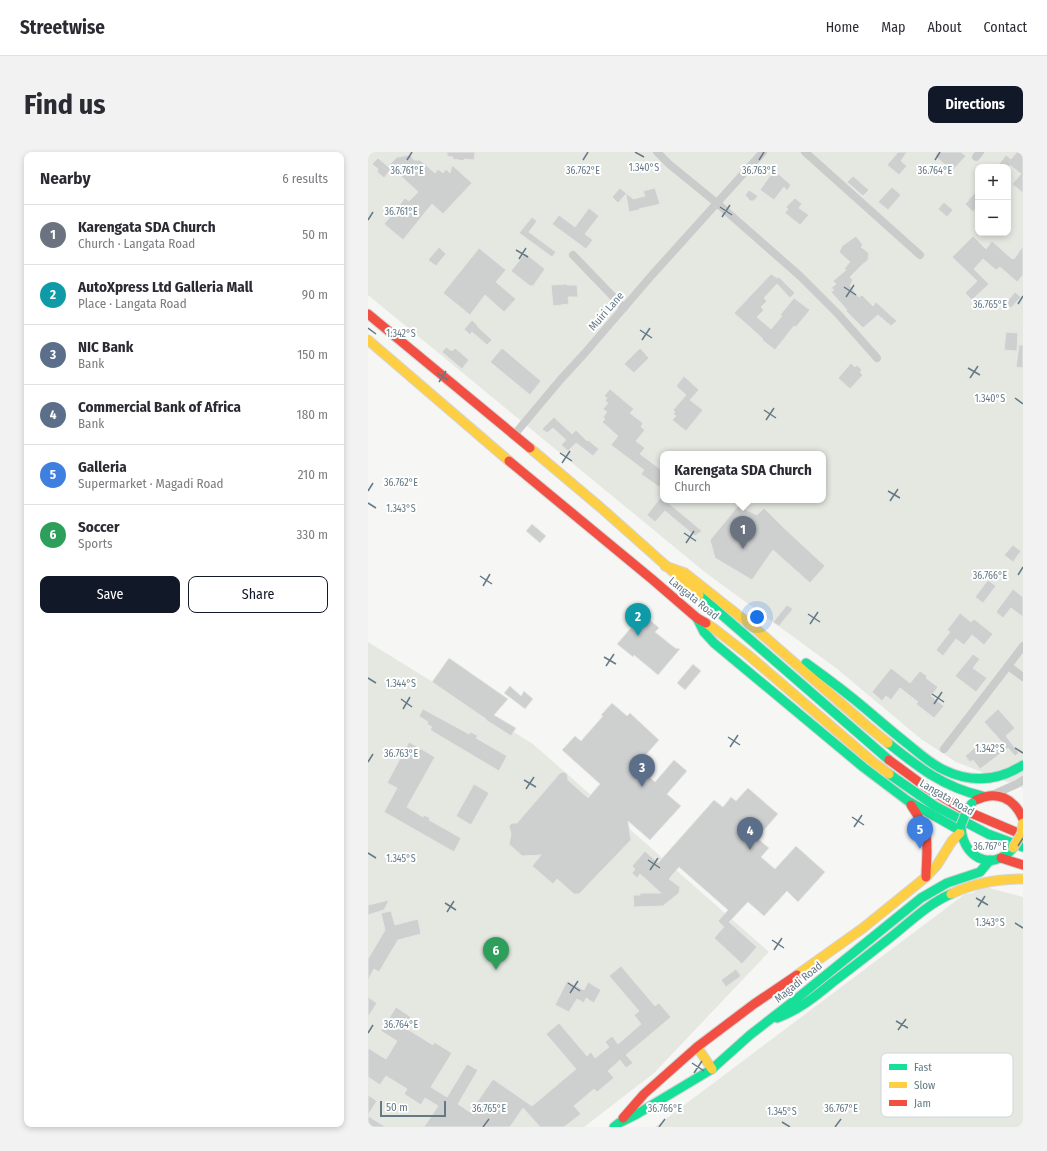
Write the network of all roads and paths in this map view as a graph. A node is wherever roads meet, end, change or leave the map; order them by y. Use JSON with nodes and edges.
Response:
{"nodes":[{"id":1,"x":657,"y":152,"type":"edge"},
{"id":2,"x":764,"y":152,"type":"edge"},
{"id":3,"x":805,"y":152,"type":"edge"},
{"id":4,"x":718,"y":204,"type":"junction"},
{"id":5,"x":573,"y":255,"type":"dead end"},
{"id":6,"x":920,"y":255,"type":"dead end"},
{"id":7,"x":624,"y":308,"type":"junction"},
{"id":8,"x":368,"y":314,"type":"edge"},
{"id":9,"x":368,"y":340,"type":"edge"},
{"id":10,"x":877,"y":358,"type":"dead end"},
{"id":11,"x":514,"y":436,"type":"junction"},
{"id":12,"x":665,"y":566,"type":"junction"},
{"id":13,"x":697,"y":618,"type":"junction"},
{"id":14,"x":757,"y":630,"type":"junction"},
{"id":15,"x":1023,"y":646,"type":"edge"},
{"id":16,"x":1008,"y":666,"type":"junction"},
{"id":17,"x":1023,"y":677,"type":"edge"},
{"id":18,"x":944,"y":749,"type":"dead end"},
{"id":19,"x":1023,"y":765,"type":"edge"},
{"id":20,"x":1023,"y":780,"type":"edge"},
{"id":21,"x":987,"y":796,"type":"junction"},
{"id":22,"x":908,"y":801,"type":"junction"},
{"id":23,"x":1023,"y":818,"type":"edge"},
{"id":24,"x":961,"y":830,"type":"junction"},
{"id":25,"x":1023,"y":835,"type":"edge"},
{"id":26,"x":1023,"y":847,"type":"edge"},
{"id":27,"x":1001,"y":858,"type":"junction"},
{"id":28,"x":990,"y":860,"type":"junction"},
{"id":29,"x":1023,"y":865,"type":"edge"},
{"id":30,"x":926,"y":877,"type":"junction"},
{"id":31,"x":1023,"y":879,"type":"edge"},
{"id":32,"x":771,"y":1020,"type":"junction"},
{"id":33,"x":697,"y":1047,"type":"junction"},
{"id":34,"x":712,"y":1069,"type":"junction"},
{"id":35,"x":616,"y":1125,"type":"edge"}],
"edges":[{"from":1,"to":4,"type":"street"},
{"from":2,"to":4,"type":"street","name":"Muiri Lane"},
{"from":3,"to":6,"type":"street"},
{"from":4,"to":7,"type":"street","name":"Muiri Lane"},
{"from":4,"to":10,"type":"street"},
{"from":5,"to":7,"type":"street"},
{"from":7,"to":11,"type":"street","name":"Muiri Lane"},
{"from":8,"to":11,"type":"main road","name":"Langata Road"},
{"from":9,"to":13,"type":"main road","name":"Langata Road"},
{"from":11,"to":12,"type":"main road","name":"Langata Road"},
{"from":12,"to":14,"type":"main road"},
{"from":12,"to":25,"type":"main road","name":"Langata Road"},
{"from":13,"to":22,"type":"main road"},
{"from":13,"to":26,"type":"main road","name":"Langata Road"},
{"from":14,"to":19,"type":"main road"},
{"from":14,"to":21,"type":"main road"},
{"from":15,"to":16,"type":"street"},
{"from":16,"to":17,"type":"street"},
{"from":16,"to":18,"type":"street"},
{"from":20,"to":21,"type":"street"},
{"from":21,"to":23,"type":"main road"},
{"from":21,"to":24,"type":"main road","bridge":true},
{"from":22,"to":24,"type":"main road"},
{"from":22,"to":30,"type":"main road"},
{"from":23,"to":27,"type":"main road","bridge":true},
{"from":24,"to":28,"type":"main road"},
{"from":24,"to":30,"type":"main road","name":"Magadi Road"},
{"from":27,"to":28,"type":"main road"},
{"from":27,"to":29,"type":"main road"},
{"from":28,"to":32,"type":"main road","name":"Magadi Road"},
{"from":30,"to":33,"type":"main road","name":"Magadi Road"},
{"from":31,"to":32,"type":"main road"},
{"from":32,"to":34,"type":"main road","name":"Magadi Road"},
{"from":33,"to":34,"type":"main road"},
{"from":33,"to":35,"type":"main road","name":"Magadi Road"},
{"from":34,"to":35,"type":"main road","name":"Magadi Road"}]}
